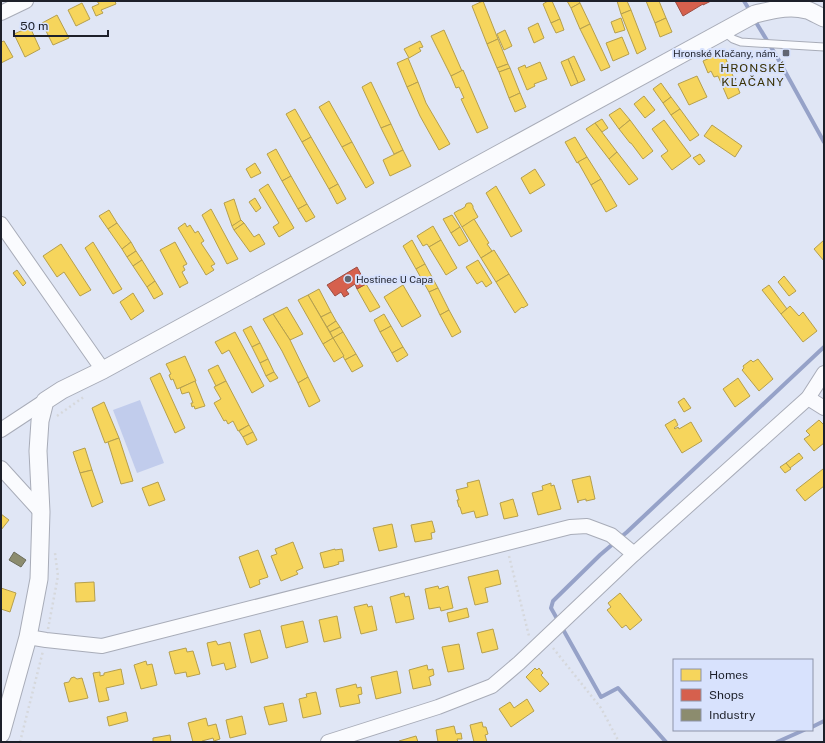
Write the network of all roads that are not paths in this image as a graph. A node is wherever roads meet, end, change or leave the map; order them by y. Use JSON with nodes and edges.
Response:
{"nodes":[{"id":1,"x":26,"y":1,"type":"edge"},
{"id":2,"x":792,"y":4,"type":"edge"},
{"id":3,"x":1,"y":13,"type":"edge"},
{"id":4,"x":824,"y":18,"type":"edge"},
{"id":5,"x":723,"y":30,"type":"junction"},
{"id":6,"x":824,"y":47,"type":"edge"},
{"id":7,"x":1,"y":224,"type":"edge"},
{"id":8,"x":102,"y":370,"type":"junction"},
{"id":9,"x":824,"y":373,"type":"edge"},
{"id":10,"x":808,"y":398,"type":"junction"},
{"id":11,"x":45,"y":400,"type":"junction"},
{"id":12,"x":824,"y":408,"type":"edge"},
{"id":13,"x":1,"y":430,"type":"edge"},
{"id":14,"x":1,"y":468,"type":"edge"},
{"id":15,"x":41,"y":512,"type":"junction"},
{"id":16,"x":634,"y":554,"type":"junction"},
{"id":17,"x":28,"y":637,"type":"junction"},
{"id":18,"x":1,"y":734,"type":"edge"},
{"id":19,"x":328,"y":742,"type":"edge"}],
"edges":[{"from":1,"to":3,"type":"street"},
{"from":2,"to":4,"type":"street"},
{"from":2,"to":5,"type":"street"},
{"from":5,"to":6,"type":"lane"},
{"from":5,"to":8,"type":"street"},
{"from":7,"to":8,"type":"street"},
{"from":8,"to":11,"type":"street"},
{"from":9,"to":10,"type":"street"},
{"from":10,"to":12,"type":"street"},
{"from":10,"to":16,"type":"street"},
{"from":11,"to":13,"type":"street"},
{"from":11,"to":15,"type":"street"},
{"from":14,"to":15,"type":"street"},
{"from":15,"to":17,"type":"street"},
{"from":16,"to":17,"type":"street"},
{"from":16,"to":19,"type":"street"},
{"from":17,"to":18,"type":"street"}]}
